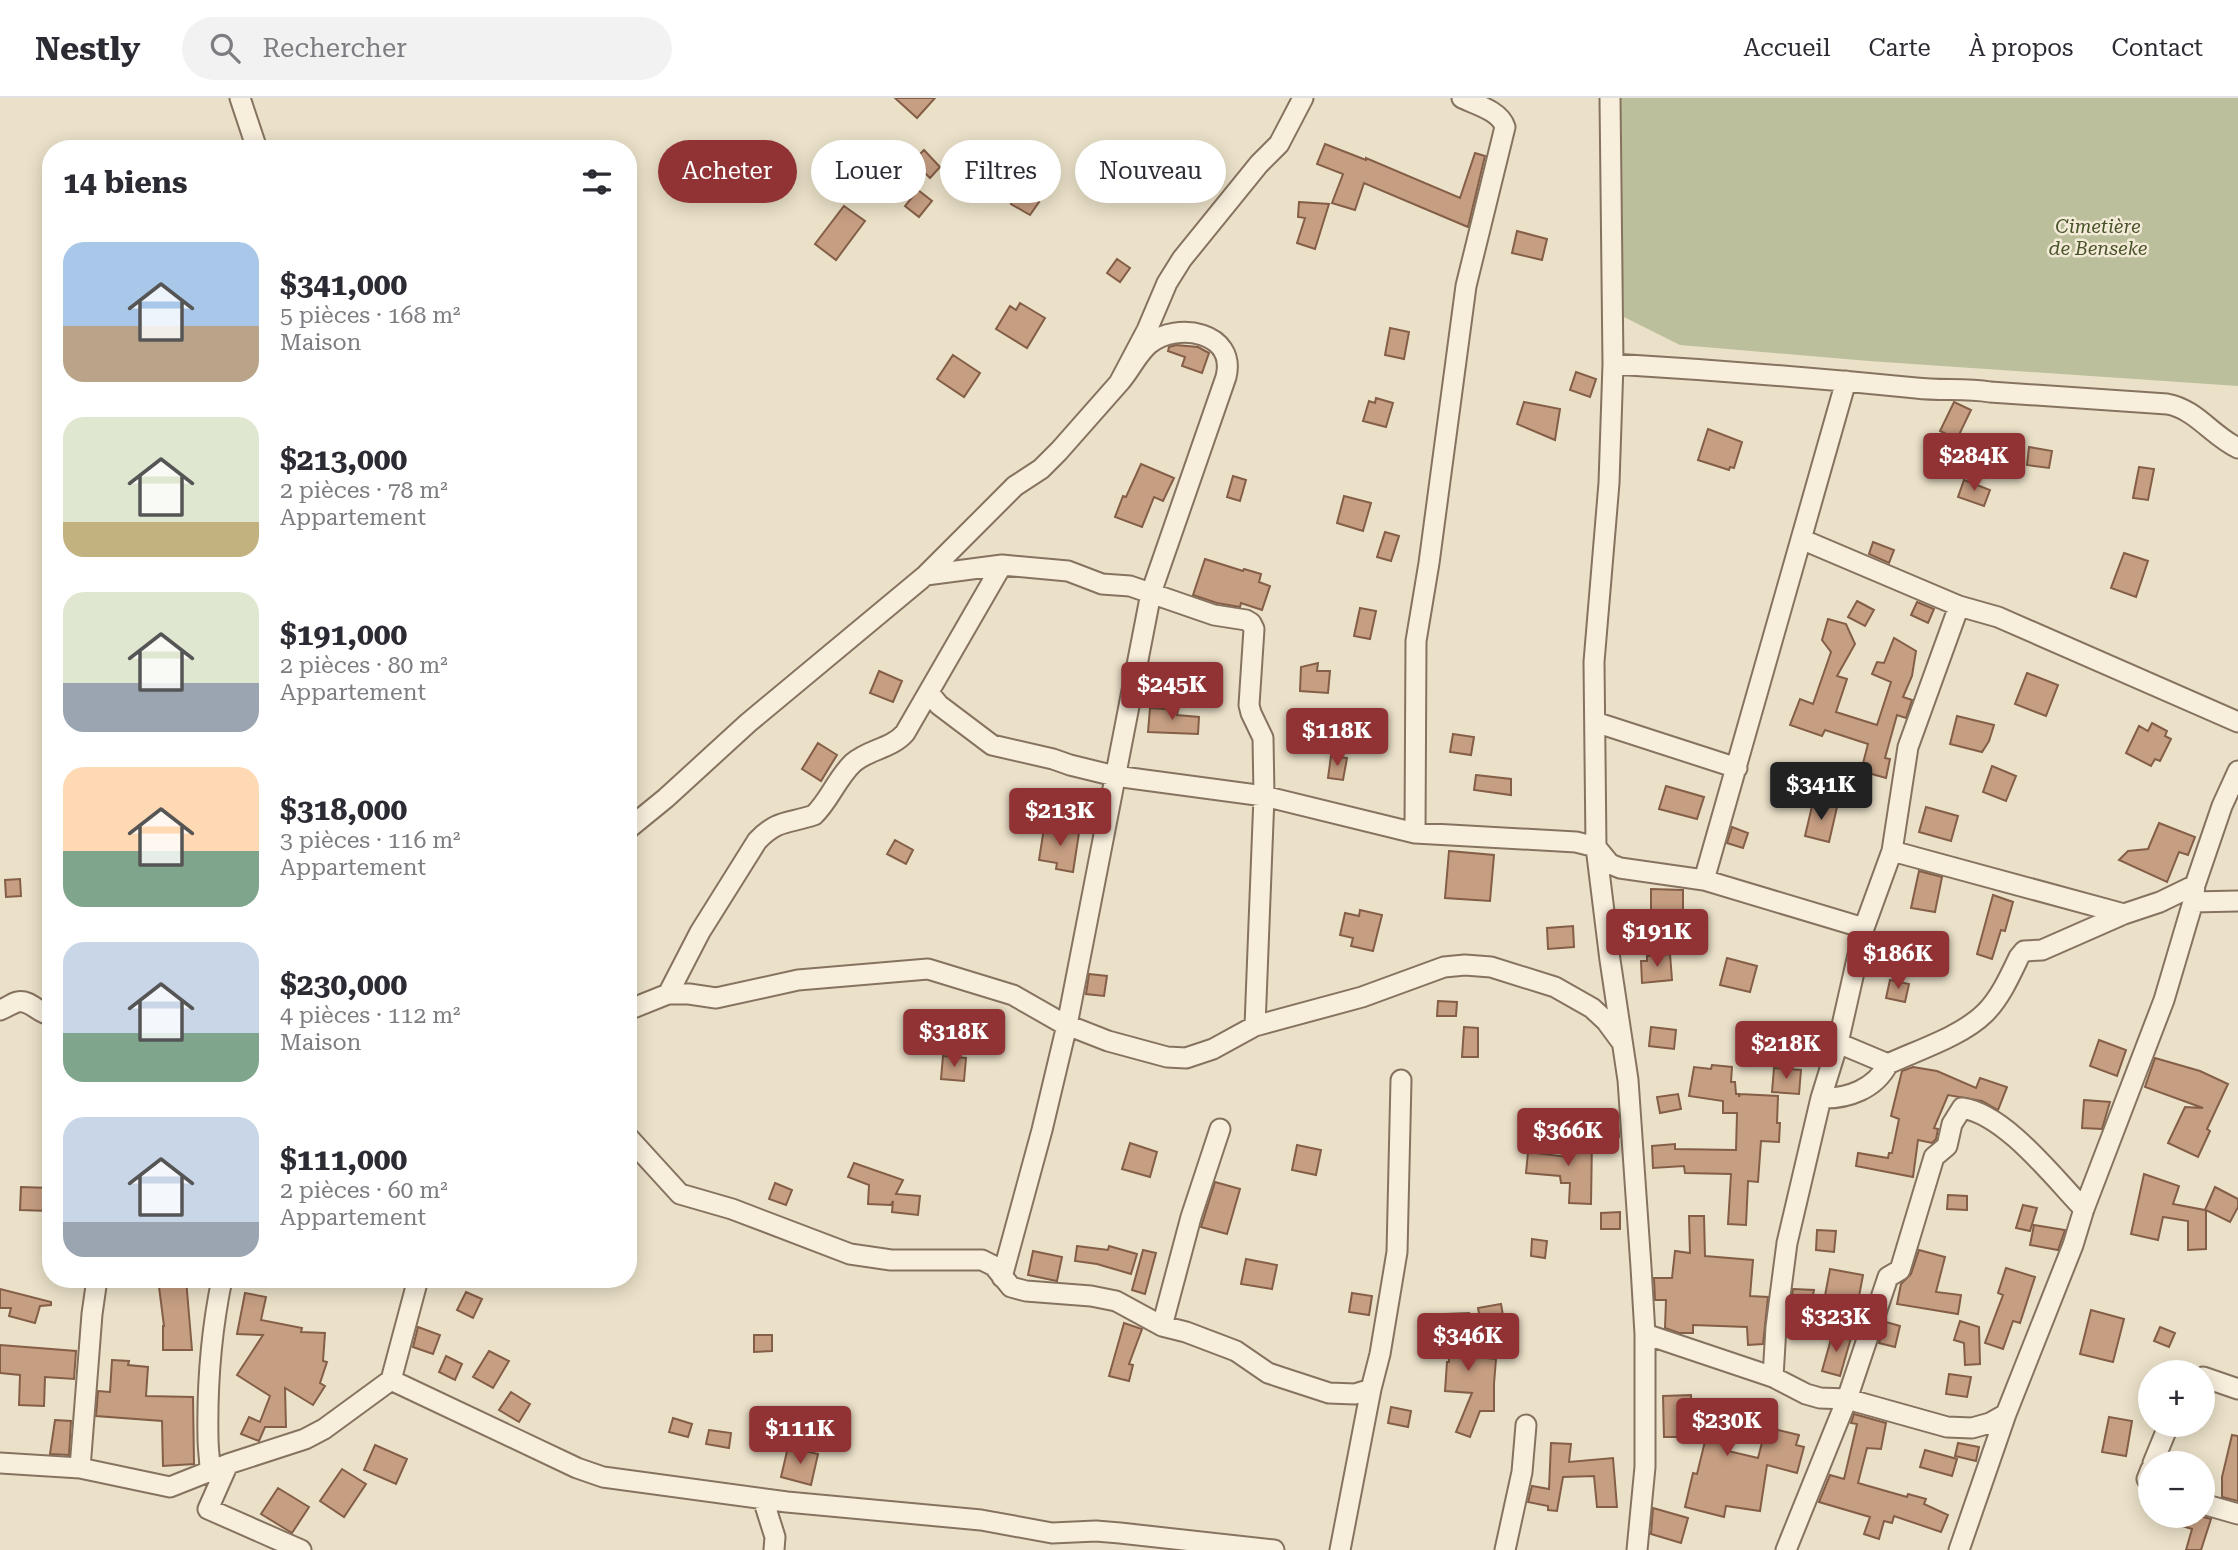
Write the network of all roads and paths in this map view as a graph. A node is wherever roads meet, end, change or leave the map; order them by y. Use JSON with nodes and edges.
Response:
{"nodes":[{"id":1,"x":240,"y":98,"type":"edge"},
{"id":2,"x":1303,"y":98,"type":"edge"},
{"id":3,"x":1462,"y":98,"type":"edge"},
{"id":4,"x":1610,"y":98,"type":"edge"},
{"id":5,"x":254,"y":140,"type":"edge"},
{"id":6,"x":1613,"y":364,"type":"junction"},
{"id":7,"x":1846,"y":381,"type":"junction"},
{"id":8,"x":1119,"y":383,"type":"junction"},
{"id":9,"x":2238,"y":448,"type":"edge"},
{"id":10,"x":1801,"y":539,"type":"junction"},
{"id":11,"x":1002,"y":565,"type":"junction"},
{"id":12,"x":926,"y":575,"type":"junction"},
{"id":13,"x":1151,"y":593,"type":"junction"},
{"id":14,"x":1959,"y":606,"type":"junction"},
{"id":15,"x":930,"y":694,"type":"junction"},
{"id":16,"x":1595,"y":722,"type":"junction"},
{"id":17,"x":2238,"y":722,"type":"edge"},
{"id":18,"x":1737,"y":768,"type":"junction"},
{"id":19,"x":2238,"y":771,"type":"edge"},
{"id":20,"x":1115,"y":776,"type":"junction"},
{"id":21,"x":1264,"y":796,"type":"junction"},
{"id":22,"x":637,"y":822,"type":"edge"},
{"id":23,"x":1415,"y":833,"type":"junction"},
{"id":24,"x":1596,"y":847,"type":"junction"},
{"id":25,"x":1892,"y":851,"type":"junction"},
{"id":26,"x":1704,"y":880,"type":"junction"},
{"id":27,"x":2194,"y":894,"type":"junction"},
{"id":28,"x":2238,"y":901,"type":"edge"},
{"id":29,"x":2124,"y":914,"type":"junction"},
{"id":30,"x":1864,"y":928,"type":"junction"},
{"id":31,"x":668,"y":994,"type":"junction"},
{"id":32,"x":637,"y":1006,"type":"edge"},
{"id":33,"x":0,"y":1010,"type":"edge"},
{"id":34,"x":42,"y":1013,"type":"edge"},
{"id":35,"x":1067,"y":1025,"type":"junction"},
{"id":36,"x":1255,"y":1026,"type":"junction"},
{"id":37,"x":1838,"y":1043,"type":"junction"},
{"id":38,"x":1623,"y":1044,"type":"junction"},
{"id":39,"x":1888,"y":1064,"type":"junction"},
{"id":40,"x":1401,"y":1080,"type":"dead end"},
{"id":41,"x":1821,"y":1098,"type":"junction"},
{"id":42,"x":1220,"y":1129,"type":"dead end"},
{"id":43,"x":637,"y":1148,"type":"edge"},
{"id":44,"x":2084,"y":1209,"type":"junction"},
{"id":45,"x":1002,"y":1277,"type":"junction"},
{"id":46,"x":96,"y":1288,"type":"edge"},
{"id":47,"x":220,"y":1288,"type":"edge"},
{"id":48,"x":416,"y":1288,"type":"edge"},
{"id":49,"x":1162,"y":1326,"type":"junction"},
{"id":50,"x":1645,"y":1334,"type":"junction"},
{"id":51,"x":1773,"y":1377,"type":"junction"},
{"id":52,"x":391,"y":1380,"type":"junction"},
{"id":53,"x":2215,"y":1381,"type":"edge"},
{"id":54,"x":1370,"y":1389,"type":"junction"},
{"id":55,"x":2238,"y":1389,"type":"edge"},
{"id":56,"x":1847,"y":1399,"type":"junction"},
{"id":57,"x":2006,"y":1414,"type":"junction"},
{"id":58,"x":1526,"y":1425,"type":"dead end"},
{"id":59,"x":0,"y":1463,"type":"edge"},
{"id":60,"x":219,"y":1467,"type":"junction"},
{"id":61,"x":80,"y":1468,"type":"junction"},
{"id":62,"x":763,"y":1499,"type":"junction"},
{"id":63,"x":2215,"y":1507,"type":"edge"},
{"id":64,"x":2238,"y":1514,"type":"edge"},
{"id":65,"x":301,"y":1550,"type":"edge"},
{"id":66,"x":774,"y":1550,"type":"edge"},
{"id":67,"x":1274,"y":1550,"type":"edge"},
{"id":68,"x":1340,"y":1550,"type":"edge"},
{"id":69,"x":1505,"y":1550,"type":"edge"},
{"id":70,"x":1637,"y":1550,"type":"edge"},
{"id":71,"x":1786,"y":1550,"type":"edge"},
{"id":72,"x":1959,"y":1550,"type":"edge"}],
"edges":[{"from":1,"to":5,"type":"street"},
{"from":2,"to":8,"type":"street"},
{"from":3,"to":23,"type":"street"},
{"from":4,"to":6,"type":"street"},
{"from":6,"to":7,"type":"street"},
{"from":6,"to":16,"type":"street"},
{"from":7,"to":9,"type":"street"},
{"from":7,"to":10,"type":"street"},
{"from":8,"to":12,"type":"street"},
{"from":8,"to":13,"type":"street"},
{"from":10,"to":14,"type":"street"},
{"from":10,"to":18,"type":"street"},
{"from":11,"to":12,"type":"street"},
{"from":11,"to":13,"type":"street"},
{"from":11,"to":15,"type":"street"},
{"from":12,"to":22,"type":"street"},
{"from":13,"to":20,"type":"street"},
{"from":13,"to":21,"type":"street"},
{"from":14,"to":17,"type":"street"},
{"from":14,"to":25,"type":"street"},
{"from":15,"to":20,"type":"street"},
{"from":15,"to":31,"type":"street"},
{"from":16,"to":18,"type":"street"},
{"from":16,"to":24,"type":"street"},
{"from":18,"to":26,"type":"street"},
{"from":19,"to":27,"type":"street"},
{"from":20,"to":21,"type":"street"},
{"from":20,"to":35,"type":"street"},
{"from":21,"to":23,"type":"street"},
{"from":21,"to":36,"type":"street"},
{"from":23,"to":24,"type":"street"},
{"from":24,"to":26,"type":"street"},
{"from":24,"to":38,"type":"street"},
{"from":25,"to":29,"type":"street"},
{"from":25,"to":30,"type":"street"},
{"from":26,"to":30,"type":"street"},
{"from":27,"to":28,"type":"street"},
{"from":27,"to":29,"type":"street"},
{"from":27,"to":44,"type":"street"},
{"from":29,"to":39,"type":"street"},
{"from":30,"to":37,"type":"street"},
{"from":31,"to":32,"type":"street"},
{"from":31,"to":35,"type":"street"},
{"from":33,"to":34,"type":"street"},
{"from":35,"to":36,"type":"street"},
{"from":35,"to":45,"type":"street"},
{"from":36,"to":38,"type":"street"},
{"from":37,"to":39,"type":"street"},
{"from":37,"to":41,"type":"street"},
{"from":38,"to":50,"type":"street"},
{"from":39,"to":41,"type":"street"},
{"from":40,"to":54,"type":"street"},
{"from":41,"to":51,"type":"street"},
{"from":42,"to":49,"type":"street"},
{"from":43,"to":45,"type":"street"},
{"from":44,"to":56,"type":"street"},
{"from":44,"to":57,"type":"street"},
{"from":45,"to":49,"type":"street"},
{"from":46,"to":61,"type":"street"},
{"from":47,"to":60,"type":"street"},
{"from":48,"to":52,"type":"street"},
{"from":49,"to":54,"type":"street"},
{"from":50,"to":51,"type":"street"},
{"from":50,"to":70,"type":"street"},
{"from":51,"to":56,"type":"street"},
{"from":52,"to":60,"type":"street"},
{"from":52,"to":62,"type":"street"},
{"from":53,"to":55,"type":"street"},
{"from":54,"to":68,"type":"street"},
{"from":56,"to":57,"type":"street"},
{"from":56,"to":71,"type":"street"},
{"from":57,"to":72,"type":"street"},
{"from":58,"to":69,"type":"street"},
{"from":59,"to":61,"type":"street"},
{"from":60,"to":61,"type":"street"},
{"from":60,"to":65,"type":"street"},
{"from":62,"to":66,"type":"street"},
{"from":62,"to":67,"type":"street"},
{"from":63,"to":64,"type":"street"}]}
